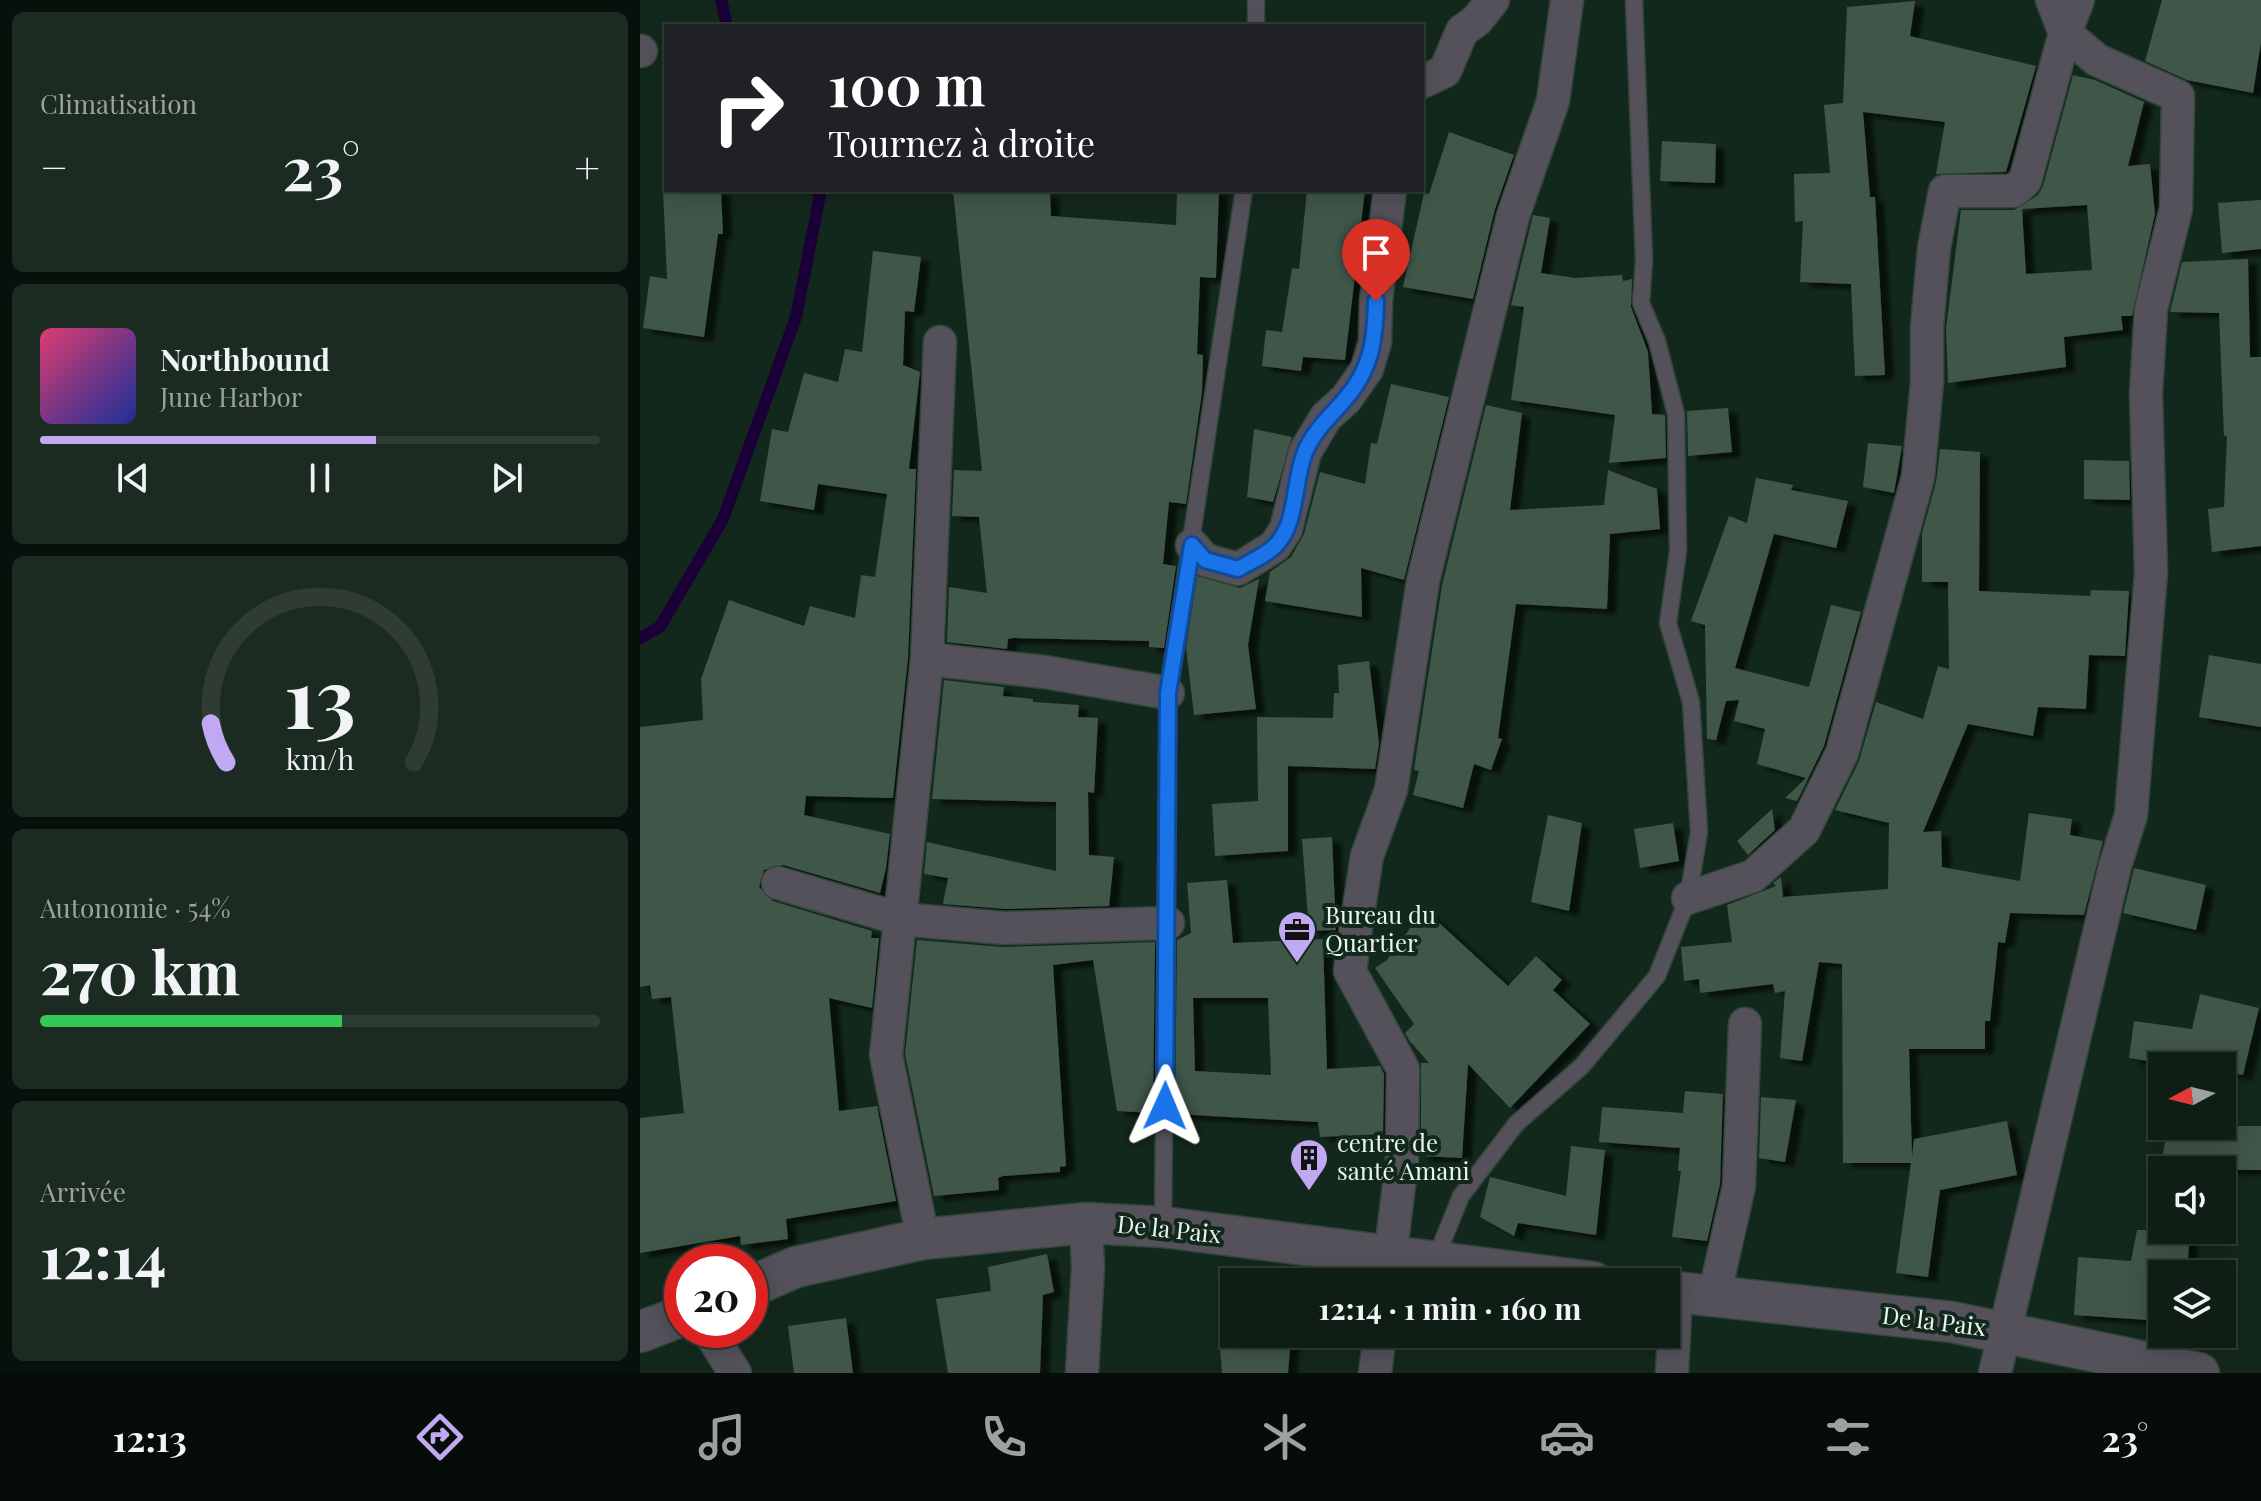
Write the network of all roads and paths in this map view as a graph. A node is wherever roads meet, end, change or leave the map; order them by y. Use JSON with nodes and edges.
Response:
{"nodes":[{"id":1,"x":1256,"y":0,"type":"edge"},
{"id":2,"x":1493,"y":0,"type":"edge"},
{"id":3,"x":1508,"y":0,"type":"edge"},
{"id":4,"x":1517,"y":0,"type":"edge"},
{"id":5,"x":1567,"y":0,"type":"edge"},
{"id":6,"x":1634,"y":0,"type":"edge"},
{"id":7,"x":2052,"y":0,"type":"edge"},
{"id":8,"x":2078,"y":0,"type":"edge"},
{"id":9,"x":1256,"y":24,"type":"edge"},
{"id":10,"x":2065,"y":33,"type":"junction"},
{"id":11,"x":1424,"y":81,"type":"edge"},
{"id":12,"x":1244,"y":192,"type":"edge"},
{"id":13,"x":1390,"y":192,"type":"edge"},
{"id":14,"x":940,"y":342,"type":"dead end"},
{"id":15,"x":1192,"y":545,"type":"junction"},
{"id":16,"x":927,"y":659,"type":"junction"},
{"id":17,"x":1168,"y":693,"type":"junction"},
{"id":18,"x":778,"y":883,"type":"dead end"},
{"id":19,"x":1688,"y":898,"type":"junction"},
{"id":20,"x":900,"y":919,"type":"junction"},
{"id":21,"x":1168,"y":923,"type":"junction"},
{"id":22,"x":1745,"y":1024,"type":"dead end"},
{"id":23,"x":1086,"y":1223,"type":"junction"},
{"id":24,"x":1163,"y":1227,"type":"junction"},
{"id":25,"x":923,"y":1239,"type":"junction"},
{"id":26,"x":1434,"y":1262,"type":"junction"},
{"id":27,"x":1378,"y":1268,"type":"edge"},
{"id":28,"x":1388,"y":1268,"type":"edge"},
{"id":29,"x":1400,"y":1268,"type":"edge"},
{"id":30,"x":1482,"y":1268,"type":"edge"},
{"id":31,"x":768,"y":1279,"type":"edge"},
{"id":32,"x":1685,"y":1294,"type":"edge"},
{"id":33,"x":664,"y":1323,"type":"edge"},
{"id":34,"x":2003,"y":1331,"type":"junction"},
{"id":35,"x":640,"y":1332,"type":"edge"},
{"id":36,"x":719,"y":1348,"type":"edge"},
{"id":37,"x":1378,"y":1348,"type":"edge"},
{"id":38,"x":735,"y":1373,"type":"edge"},
{"id":39,"x":1082,"y":1373,"type":"edge"},
{"id":40,"x":1375,"y":1373,"type":"edge"},
{"id":41,"x":1672,"y":1373,"type":"edge"},
{"id":42,"x":1995,"y":1373,"type":"edge"},
{"id":43,"x":2199,"y":1373,"type":"edge"}],
"edges":[{"from":1,"to":9,"type":"lane"},
{"from":2,"to":11,"type":"street"},
{"from":3,"to":4,"type":"street"},
{"from":5,"to":28,"type":"street"},
{"from":6,"to":19,"type":"lane"},
{"from":7,"to":10,"type":"street"},
{"from":8,"to":10,"type":"street"},
{"from":10,"to":19,"type":"street"},
{"from":10,"to":34,"type":"street"},
{"from":12,"to":15,"type":"lane"},
{"from":13,"to":15,"type":"street"},
{"from":14,"to":16,"type":"street"},
{"from":15,"to":17,"type":"lane"},
{"from":16,"to":17,"type":"street"},
{"from":16,"to":20,"type":"street"},
{"from":17,"to":21,"type":"lane"},
{"from":18,"to":20,"type":"street"},
{"from":19,"to":26,"type":"lane"},
{"from":20,"to":21,"type":"street"},
{"from":20,"to":25,"type":"street"},
{"from":21,"to":24,"type":"lane"},
{"from":22,"to":32,"type":"street"},
{"from":23,"to":24,"type":"street","name":"De la Paix"},
{"from":23,"to":25,"type":"street","name":"De la Paix"},
{"from":23,"to":39,"type":"street"},
{"from":24,"to":27,"type":"street","name":"De la Paix"},
{"from":25,"to":31,"type":"street","name":"De la Paix"},
{"from":26,"to":29,"type":"street","name":"De la Paix"},
{"from":26,"to":30,"type":"street","name":"De la Paix"},
{"from":32,"to":34,"type":"street","name":"De la Paix"},
{"from":32,"to":41,"type":"street"},
{"from":33,"to":35,"type":"street"},
{"from":34,"to":42,"type":"street"},
{"from":34,"to":43,"type":"street","name":"De la Paix"},
{"from":36,"to":38,"type":"street"},
{"from":37,"to":40,"type":"street"}]}
